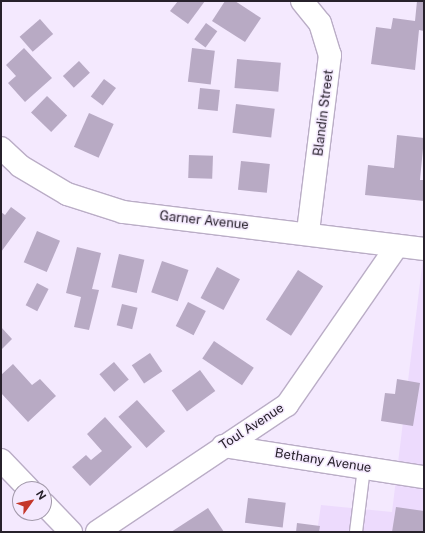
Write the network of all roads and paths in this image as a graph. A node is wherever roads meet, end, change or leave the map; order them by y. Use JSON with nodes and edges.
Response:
{"nodes":[{"id":1,"x":302,"y":1,"type":"edge"},
{"id":2,"x":1,"y":148,"type":"edge"},
{"id":3,"x":308,"y":232,"type":"junction"},
{"id":4,"x":397,"y":246,"type":"junction"},
{"id":5,"x":424,"y":248,"type":"edge"},
{"id":6,"x":223,"y":446,"type":"junction"},
{"id":7,"x":1,"y":460,"type":"edge"},
{"id":8,"x":364,"y":468,"type":"junction"},
{"id":9,"x":424,"y":477,"type":"edge"},
{"id":10,"x":21,"y":481,"type":"edge"},
{"id":11,"x":52,"y":512,"type":"edge"},
{"id":12,"x":71,"y":532,"type":"edge"},
{"id":13,"x":97,"y":532,"type":"edge"},
{"id":14,"x":356,"y":532,"type":"edge"}],
"edges":[{"from":1,"to":3,"type":"street","name":"Blandin Street"},
{"from":2,"to":3,"type":"street","name":"Garner Avenue"},
{"from":3,"to":4,"type":"street","name":"Garner Avenue"},
{"from":4,"to":5,"type":"street","name":"Garner Avenue"},
{"from":4,"to":6,"type":"street","name":"Toul Avenue"},
{"from":6,"to":8,"type":"street","name":"Bethany Avenue"},
{"from":6,"to":13,"type":"street","name":"Toul Avenue"},
{"from":7,"to":10,"type":"street"},
{"from":8,"to":9,"type":"street","name":"Bethany Avenue"},
{"from":8,"to":14,"type":"lane"},
{"from":11,"to":12,"type":"street"}]}
